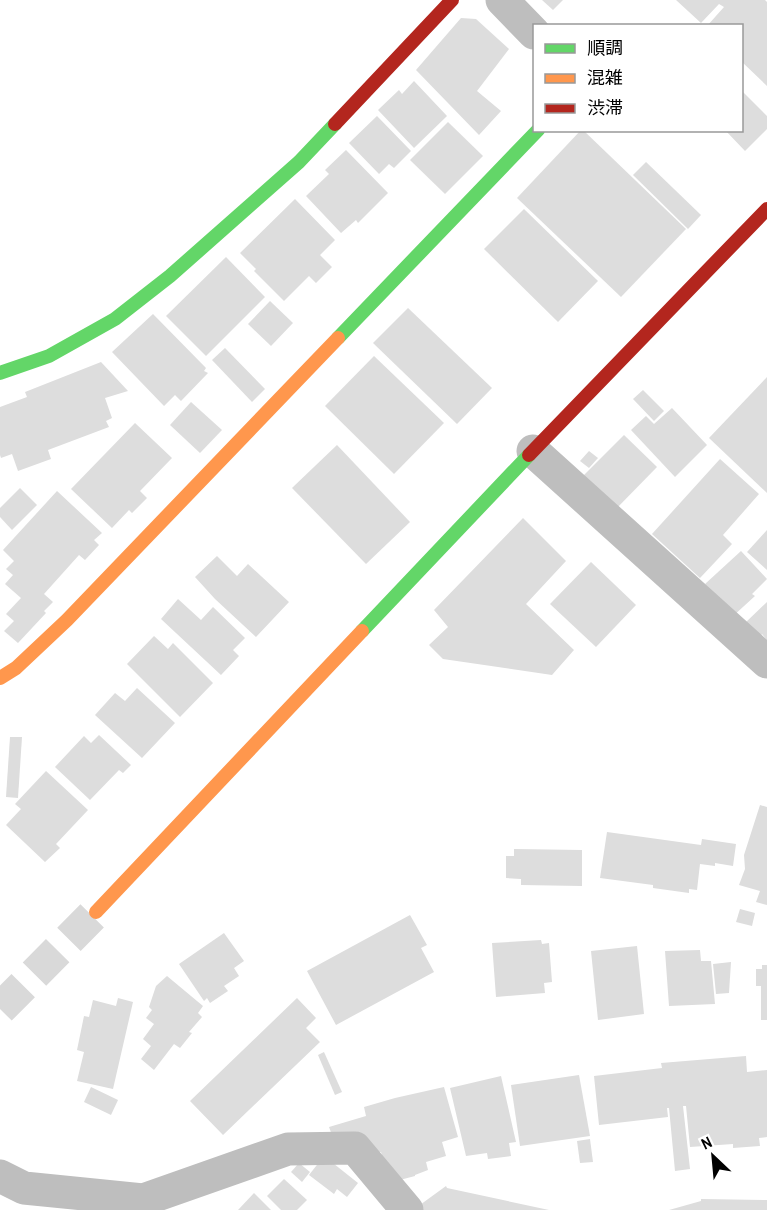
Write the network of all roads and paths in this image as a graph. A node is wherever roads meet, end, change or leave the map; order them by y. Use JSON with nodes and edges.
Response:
{"nodes":[{"id":1,"x":452,"y":0,"type":"edge"},
{"id":2,"x":502,"y":0,"type":"edge"},
{"id":3,"x":533,"y":32,"type":"edge"},
{"id":4,"x":536,"y":132,"type":"edge"},
{"id":5,"x":767,"y":209,"type":"edge"},
{"id":6,"x":0,"y":373,"type":"edge"},
{"id":7,"x":533,"y":451,"type":"junction"},
{"id":8,"x":767,"y":662,"type":"edge"},
{"id":9,"x":0,"y":678,"type":"edge"},
{"id":10,"x":96,"y":912,"type":"tunnel mouth"},
{"id":11,"x":0,"y":1176,"type":"edge"},
{"id":12,"x":406,"y":1210,"type":"edge"}],
"edges":[{"from":1,"to":6,"type":"street"},
{"from":2,"to":3,"type":"street"},
{"from":4,"to":9,"type":"street"},
{"from":5,"to":7,"type":"street"},
{"from":7,"to":8,"type":"street"},
{"from":7,"to":10,"type":"street"},
{"from":11,"to":12,"type":"street"}]}
